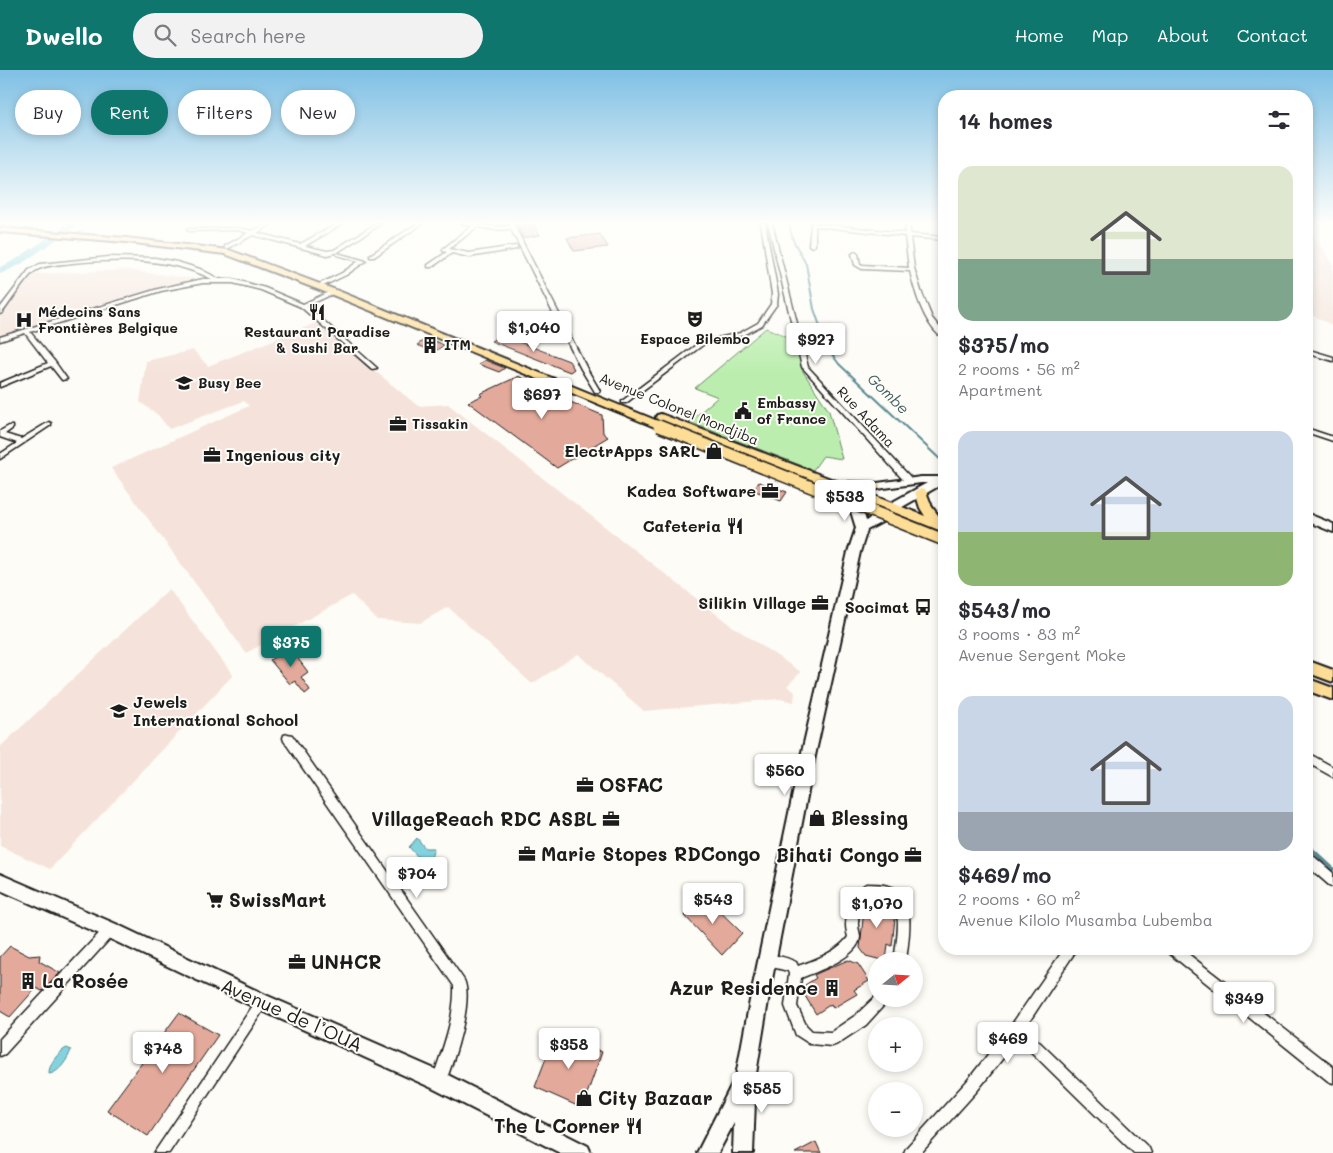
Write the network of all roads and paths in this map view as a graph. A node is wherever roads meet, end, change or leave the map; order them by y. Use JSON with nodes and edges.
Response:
{"nodes":[{"id":1,"x":29,"y":274,"type":"edge"},
{"id":2,"x":205,"y":274,"type":"edge"},
{"id":3,"x":291,"y":274,"type":"edge"},
{"id":4,"x":299,"y":274,"type":"edge"},
{"id":5,"x":342,"y":274,"type":"edge"},
{"id":6,"x":535,"y":274,"type":"edge"},
{"id":7,"x":772,"y":274,"type":"edge"},
{"id":8,"x":782,"y":274,"type":"edge"},
{"id":9,"x":914,"y":274,"type":"edge"},
{"id":10,"x":217,"y":280,"type":"junction"},
{"id":11,"x":323,"y":284,"type":"junction"},
{"id":12,"x":333,"y":292,"type":"junction"},
{"id":13,"x":3,"y":305,"type":"edge"},
{"id":14,"x":303,"y":306,"type":"junction"},
{"id":15,"x":380,"y":308,"type":"junction"},
{"id":16,"x":0,"y":312,"type":"edge"},
{"id":17,"x":938,"y":328,"type":"edge"},
{"id":18,"x":26,"y":330,"type":"junction"},
{"id":19,"x":0,"y":338,"type":"edge"},
{"id":20,"x":1313,"y":352,"type":"edge"},
{"id":21,"x":1333,"y":359,"type":"edge"},
{"id":22,"x":52,"y":363,"type":"junction"},
{"id":23,"x":374,"y":368,"type":"dead end"},
{"id":24,"x":64,"y":379,"type":"dead end"},
{"id":25,"x":0,"y":385,"type":"edge"},
{"id":26,"x":593,"y":394,"type":"junction"},
{"id":27,"x":624,"y":402,"type":"junction"},
{"id":28,"x":663,"y":423,"type":"junction"},
{"id":29,"x":49,"y":424,"type":"dead end"},
{"id":30,"x":11,"y":427,"type":"dead end"},
{"id":31,"x":1313,"y":432,"type":"edge"},
{"id":32,"x":0,"y":435,"type":"edge"},
{"id":33,"x":1333,"y":439,"type":"edge"},
{"id":34,"x":22,"y":442,"type":"junction"},
{"id":35,"x":0,"y":457,"type":"edge"},
{"id":36,"x":938,"y":479,"type":"edge"},
{"id":37,"x":909,"y":481,"type":"junction"},
{"id":38,"x":938,"y":481,"type":"edge"},
{"id":39,"x":831,"y":484,"type":"junction"},
{"id":40,"x":845,"y":489,"type":"junction"},
{"id":41,"x":871,"y":491,"type":"junction"},
{"id":42,"x":921,"y":492,"type":"junction"},
{"id":43,"x":837,"y":500,"type":"junction"},
{"id":44,"x":893,"y":507,"type":"junction"},
{"id":45,"x":856,"y":508,"type":"junction"},
{"id":46,"x":912,"y":515,"type":"junction"},
{"id":47,"x":880,"y":518,"type":"junction"},
{"id":48,"x":1313,"y":520,"type":"edge"},
{"id":49,"x":938,"y":523,"type":"edge"},
{"id":50,"x":938,"y":526,"type":"edge"},
{"id":51,"x":862,"y":528,"type":"junction"},
{"id":52,"x":904,"y":528,"type":"junction"},
{"id":53,"x":1333,"y":528,"type":"edge"},
{"id":54,"x":938,"y":539,"type":"edge"},
{"id":55,"x":938,"y":539,"type":"edge"},
{"id":56,"x":1313,"y":669,"type":"edge"},
{"id":57,"x":1333,"y":676,"type":"edge"},
{"id":58,"x":1313,"y":687,"type":"edge"},
{"id":59,"x":1333,"y":694,"type":"edge"},
{"id":60,"x":288,"y":738,"type":"dead end"},
{"id":61,"x":1313,"y":760,"type":"edge"},
{"id":62,"x":1333,"y":772,"type":"edge"},
{"id":63,"x":1313,"y":863,"type":"edge"},
{"id":64,"x":1333,"y":881,"type":"edge"},
{"id":65,"x":0,"y":882,"type":"edge"},
{"id":66,"x":110,"y":930,"type":"junction"},
{"id":67,"x":901,"y":952,"type":"edge"},
{"id":68,"x":1067,"y":955,"type":"edge"},
{"id":69,"x":1181,"y":955,"type":"edge"},
{"id":70,"x":768,"y":960,"type":"junction"},
{"id":71,"x":795,"y":974,"type":"junction"},
{"id":72,"x":262,"y":1002,"type":"junction"},
{"id":73,"x":873,"y":1008,"type":"edge"},
{"id":74,"x":1018,"y":1029,"type":"junction"},
{"id":75,"x":0,"y":1049,"type":"edge"},
{"id":76,"x":746,"y":1074,"type":"junction"},
{"id":77,"x":1333,"y":1076,"type":"edge"},
{"id":78,"x":439,"y":1081,"type":"junction"},
{"id":79,"x":161,"y":1153,"type":"edge"},
{"id":80,"x":581,"y":1153,"type":"edge"},
{"id":81,"x":708,"y":1153,"type":"edge"},
{"id":82,"x":743,"y":1153,"type":"edge"},
{"id":83,"x":911,"y":1153,"type":"edge"},
{"id":84,"x":1144,"y":1153,"type":"edge"}],
"edges":[{"from":1,"to":13,"type":"street"},
{"from":2,"to":10,"type":"street"},
{"from":3,"to":11,"type":"main road","name":"Avenue Colonel Mondjiba"},
{"from":4,"to":11,"type":"main road","name":"Avenue Colonel Mondjiba"},
{"from":5,"to":11,"type":"street"},
{"from":6,"to":26,"type":"street"},
{"from":7,"to":27,"type":"street"},
{"from":8,"to":37,"type":"street","name":"Rue Adama"},
{"from":9,"to":17,"type":"street"},
{"from":10,"to":14,"type":"street"},
{"from":10,"to":18,"type":"street"},
{"from":11,"to":12,"type":"main road","name":"Avenue Colonel Mondjiba"},
{"from":11,"to":15,"type":"main road","name":"Avenue Colonel Mondjiba"},
{"from":12,"to":14,"type":"street"},
{"from":12,"to":15,"type":"main road","name":"Avenue Colonel Mondjiba"},
{"from":13,"to":16,"type":"street"},
{"from":14,"to":23,"type":"street"},
{"from":15,"to":26,"type":"main road","name":"Avenue Colonel Mondjiba"},
{"from":18,"to":19,"type":"street"},
{"from":18,"to":22,"type":"street"},
{"from":20,"to":21,"type":"street"},
{"from":22,"to":24,"type":"street"},
{"from":22,"to":25,"type":"street"},
{"from":26,"to":27,"type":"main road","name":"Avenue Colonel Mondjiba"},
{"from":26,"to":28,"type":"main road","name":"Avenue Colonel Mondjiba"},
{"from":27,"to":28,"type":"main road","name":"Avenue Colonel Mondjiba"},
{"from":28,"to":39,"type":"main road","name":"Avenue Colonel Mondjiba"},
{"from":28,"to":43,"type":"main road","name":"Avenue Colonel Mondjiba"},
{"from":28,"to":54,"type":"main road","bridge":true},
{"from":29,"to":34,"type":"street"},
{"from":30,"to":32,"type":"street"},
{"from":31,"to":33,"type":"street"},
{"from":32,"to":34,"type":"street"},
{"from":34,"to":35,"type":"street"},
{"from":36,"to":37,"type":"main road"},
{"from":37,"to":41,"type":"main road"},
{"from":38,"to":42,"type":"main road"},
{"from":39,"to":40,"type":"main road","name":"Avenue Colonel Mondjiba"},
{"from":39,"to":41,"type":"main road"},
{"from":40,"to":41,"type":"main road","name":"Avenue Colonel Mondjiba"},
{"from":40,"to":43,"type":"main road"},
{"from":41,"to":44,"type":"main road"},
{"from":41,"to":45,"type":"main road"},
{"from":42,"to":44,"type":"main road"},
{"from":42,"to":49,"type":"main road"},
{"from":43,"to":45,"type":"main road","name":"Avenue Colonel Mondjiba"},
{"from":44,"to":46,"type":"main road"},
{"from":44,"to":47,"type":"main road"},
{"from":45,"to":47,"type":"main road","name":"Avenue Colonel Mondjiba"},
{"from":45,"to":51,"type":"main road"},
{"from":46,"to":50,"type":"main road"},
{"from":46,"to":52,"type":"main road"},
{"from":47,"to":51,"type":"main road"},
{"from":47,"to":52,"type":"main road","name":"Avenue Colonel Mondjiba"},
{"from":48,"to":53,"type":"main road"},
{"from":51,"to":70,"type":"main road"},
{"from":52,"to":55,"type":"main road","name":"Avenue Colonel Mondjiba"},
{"from":56,"to":57,"type":"main road"},
{"from":58,"to":59,"type":"main road"},
{"from":60,"to":78,"type":"street"},
{"from":61,"to":62,"type":"street"},
{"from":63,"to":64,"type":"street"},
{"from":65,"to":66,"type":"main road","name":"Avenue de l’OUA"},
{"from":66,"to":72,"type":"main road","name":"Avenue de l’OUA"},
{"from":66,"to":75,"type":"street"},
{"from":67,"to":71,"type":"street"},
{"from":68,"to":74,"type":"street"},
{"from":69,"to":77,"type":"street"},
{"from":70,"to":71,"type":"street"},
{"from":70,"to":76,"type":"main road"},
{"from":71,"to":73,"type":"street"},
{"from":72,"to":78,"type":"main road","name":"Avenue de l’OUA"},
{"from":72,"to":79,"type":"street"},
{"from":74,"to":83,"type":"street"},
{"from":74,"to":84,"type":"street"},
{"from":76,"to":81,"type":"main road"},
{"from":76,"to":82,"type":"main road"},
{"from":78,"to":80,"type":"main road","name":"Avenue de l’OUA"}]}
